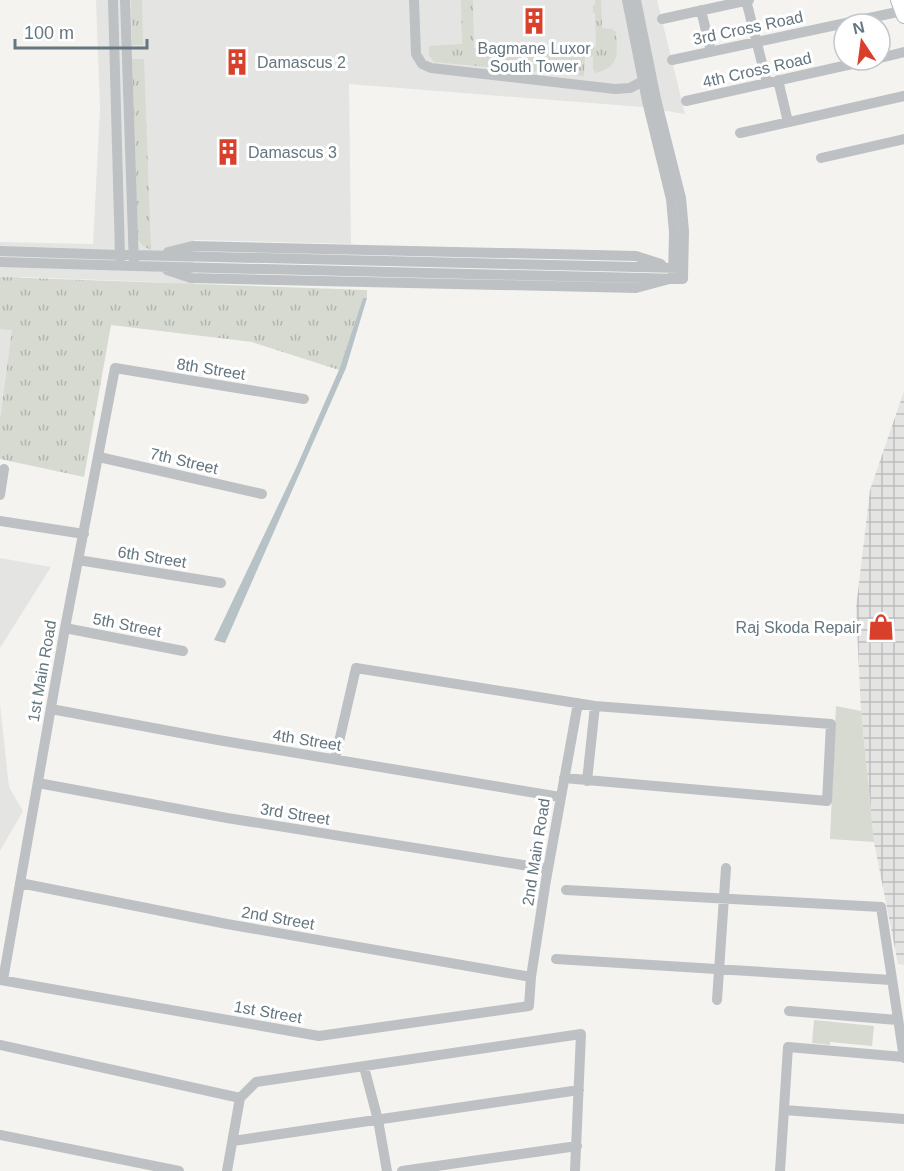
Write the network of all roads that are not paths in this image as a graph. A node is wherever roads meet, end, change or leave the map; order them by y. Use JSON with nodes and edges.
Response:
{"nodes":[{"id":1,"x":112,"y":0,"type":"edge"},
{"id":2,"x":125,"y":0,"type":"edge"},
{"id":3,"x":414,"y":0,"type":"edge"},
{"id":4,"x":627,"y":0,"type":"edge"},
{"id":5,"x":636,"y":0,"type":"edge"},
{"id":6,"x":747,"y":0,"type":"edge"},
{"id":7,"x":901,"y":9,"type":"edge"},
{"id":8,"x":701,"y":10,"type":"junction"},
{"id":9,"x":662,"y":19,"type":"dead end"},
{"id":10,"x":757,"y":42,"type":"junction"},
{"id":11,"x":711,"y":52,"type":"junction"},
{"id":12,"x":672,"y":60,"type":"dead end"},
{"id":13,"x":832,"y":69,"type":"edge"},
{"id":14,"x":643,"y":81,"type":"junction"},
{"id":15,"x":773,"y":82,"type":"junction"},
{"id":16,"x":904,"y":96,"type":"edge"},
{"id":17,"x":686,"y":101,"type":"dead end"},
{"id":18,"x":788,"y":122,"type":"junction"},
{"id":19,"x":740,"y":134,"type":"dead end"},
{"id":20,"x":904,"y":139,"type":"edge"},
{"id":21,"x":821,"y":158,"type":"dead end"},
{"id":22,"x":0,"y":251,"type":"edge"},
{"id":23,"x":120,"y":260,"type":"junction"},
{"id":24,"x":134,"y":260,"type":"junction"},
{"id":25,"x":153,"y":261,"type":"junction"},
{"id":26,"x":0,"y":262,"type":"edge"},
{"id":27,"x":677,"y":271,"type":"junction"},
{"id":28,"x":115,"y":368,"type":"joint"},
{"id":29,"x":304,"y":399,"type":"dead end"},
{"id":30,"x":99,"y":457,"type":"junction"},
{"id":31,"x":4,"y":469,"type":"dead end"},
{"id":32,"x":262,"y":494,"type":"dead end"},
{"id":33,"x":0,"y":495,"type":"edge"},
{"id":34,"x":0,"y":521,"type":"edge"},
{"id":35,"x":84,"y":534,"type":"junction"},
{"id":36,"x":78,"y":560,"type":"junction"},
{"id":37,"x":221,"y":583,"type":"dead end"},
{"id":38,"x":65,"y":628,"type":"junction"},
{"id":39,"x":183,"y":651,"type":"dead end"},
{"id":40,"x":578,"y":703,"type":"junction"},
{"id":41,"x":595,"y":706,"type":"junction"},
{"id":42,"x":51,"y":709,"type":"junction"},
{"id":43,"x":335,"y":759,"type":"junction"},
{"id":44,"x":564,"y":778,"type":"junction"},
{"id":45,"x":587,"y":781,"type":"junction"},
{"id":46,"x":38,"y":783,"type":"junction"},
{"id":47,"x":560,"y":797,"type":"junction"},
{"id":48,"x":726,"y":868,"type":"dead end"},
{"id":49,"x":548,"y":869,"type":"junction"},
{"id":50,"x":20,"y":883,"type":"junction"},
{"id":51,"x":566,"y":890,"type":"dead end"},
{"id":52,"x":724,"y":899,"type":"junction"},
{"id":53,"x":556,"y":959,"type":"dead end"},
{"id":54,"x":719,"y":969,"type":"junction"},
{"id":55,"x":531,"y":977,"type":"junction"},
{"id":56,"x":2,"y":980,"type":"edge"},
{"id":57,"x":891,"y":980,"type":"junction"},
{"id":58,"x":717,"y":1000,"type":"dead end"},
{"id":59,"x":529,"y":1006,"type":"joint"},
{"id":60,"x":789,"y":1011,"type":"dead end"},
{"id":61,"x":897,"y":1020,"type":"junction"},
{"id":62,"x":0,"y":1045,"type":"edge"},
{"id":63,"x":904,"y":1057,"type":"edge"},
{"id":64,"x":364,"y":1067,"type":"junction"},
{"id":65,"x":579,"y":1090,"type":"junction"},
{"id":66,"x":240,"y":1098,"type":"junction"},
{"id":67,"x":784,"y":1110,"type":"junction"},
{"id":68,"x":904,"y":1119,"type":"edge"},
{"id":69,"x":378,"y":1120,"type":"junction"},
{"id":70,"x":0,"y":1135,"type":"edge"},
{"id":71,"x":233,"y":1141,"type":"junction"},
{"id":72,"x":577,"y":1146,"type":"junction"},
{"id":73,"x":179,"y":1171,"type":"edge"},
{"id":74,"x":227,"y":1171,"type":"edge"},
{"id":75,"x":387,"y":1171,"type":"edge"},
{"id":76,"x":402,"y":1171,"type":"edge"},
{"id":77,"x":575,"y":1171,"type":"edge"},
{"id":78,"x":781,"y":1171,"type":"edge"}],
"edges":[{"from":1,"to":23,"type":"street"},
{"from":2,"to":24,"type":"street"},
{"from":3,"to":14,"type":"street"},
{"from":4,"to":14,"type":"street"},
{"from":5,"to":27,"type":"street"},
{"from":6,"to":8,"type":"street"},
{"from":6,"to":10,"type":"street"},
{"from":7,"to":10,"type":"street","name":"3rd Cross Road"},
{"from":8,"to":9,"type":"street"},
{"from":8,"to":11,"type":"street"},
{"from":10,"to":11,"type":"street","name":"3rd Cross Road"},
{"from":10,"to":15,"type":"street"},
{"from":11,"to":12,"type":"street","name":"3rd Cross Road"},
{"from":13,"to":15,"type":"street","name":"4th Cross Road"},
{"from":14,"to":27,"type":"street"},
{"from":15,"to":17,"type":"street","name":"4th Cross Road"},
{"from":15,"to":18,"type":"street"},
{"from":16,"to":18,"type":"street"},
{"from":18,"to":19,"type":"street"},
{"from":20,"to":21,"type":"street"},
{"from":22,"to":23,"type":"street"},
{"from":23,"to":24,"type":"street"},
{"from":23,"to":26,"type":"street"},
{"from":24,"to":25,"type":"street"},
{"from":25,"to":27,"type":"street"},
{"from":25,"to":27,"type":"street"},
{"from":25,"to":27,"type":"street"},
{"from":28,"to":29,"type":"street","name":"8th Street"},
{"from":28,"to":30,"type":"street","name":"1st Main Road"},
{"from":30,"to":32,"type":"street","name":"7th Street"},
{"from":30,"to":35,"type":"street","name":"1st Main Road"},
{"from":31,"to":33,"type":"street"},
{"from":34,"to":35,"type":"street"},
{"from":35,"to":36,"type":"street","name":"1st Main Road"},
{"from":36,"to":37,"type":"street","name":"6th Street"},
{"from":36,"to":38,"type":"street","name":"1st Main Road"},
{"from":38,"to":39,"type":"street","name":"5th Street"},
{"from":38,"to":42,"type":"street","name":"1st Main Road"},
{"from":40,"to":41,"type":"street"},
{"from":40,"to":43,"type":"street"},
{"from":40,"to":44,"type":"street","name":"2nd Main Road"},
{"from":41,"to":45,"type":"street"},
{"from":41,"to":45,"type":"street"},
{"from":42,"to":43,"type":"street","name":"4th Street"},
{"from":42,"to":46,"type":"street","name":"1st Main Road"},
{"from":43,"to":47,"type":"street","name":"4th Street"},
{"from":44,"to":45,"type":"street"},
{"from":44,"to":47,"type":"street","name":"2nd Main Road"},
{"from":46,"to":49,"type":"street","name":"3rd Street"},
{"from":46,"to":50,"type":"street","name":"1st Main Road"},
{"from":47,"to":49,"type":"street","name":"2nd Main Road"},
{"from":48,"to":52,"type":"street"},
{"from":49,"to":55,"type":"street","name":"2nd Main Road"},
{"from":50,"to":55,"type":"street","name":"2nd Street"},
{"from":50,"to":56,"type":"street","name":"1st Main Road"},
{"from":51,"to":52,"type":"street"},
{"from":52,"to":54,"type":"street"},
{"from":52,"to":57,"type":"street"},
{"from":53,"to":54,"type":"street"},
{"from":54,"to":57,"type":"street"},
{"from":54,"to":58,"type":"street"},
{"from":55,"to":59,"type":"street","name":"2nd Main Road"},
{"from":56,"to":59,"type":"street","name":"1st Street"},
{"from":57,"to":61,"type":"street"},
{"from":60,"to":61,"type":"street"},
{"from":61,"to":63,"type":"street"},
{"from":62,"to":66,"type":"street"},
{"from":63,"to":67,"type":"street"},
{"from":64,"to":65,"type":"street"},
{"from":64,"to":66,"type":"street"},
{"from":64,"to":69,"type":"street"},
{"from":65,"to":69,"type":"street"},
{"from":65,"to":72,"type":"street"},
{"from":66,"to":71,"type":"street"},
{"from":67,"to":68,"type":"street"},
{"from":67,"to":78,"type":"street"},
{"from":69,"to":71,"type":"street"},
{"from":69,"to":75,"type":"street"},
{"from":70,"to":73,"type":"street"},
{"from":71,"to":74,"type":"street"},
{"from":72,"to":76,"type":"street"},
{"from":72,"to":77,"type":"street"}]}
